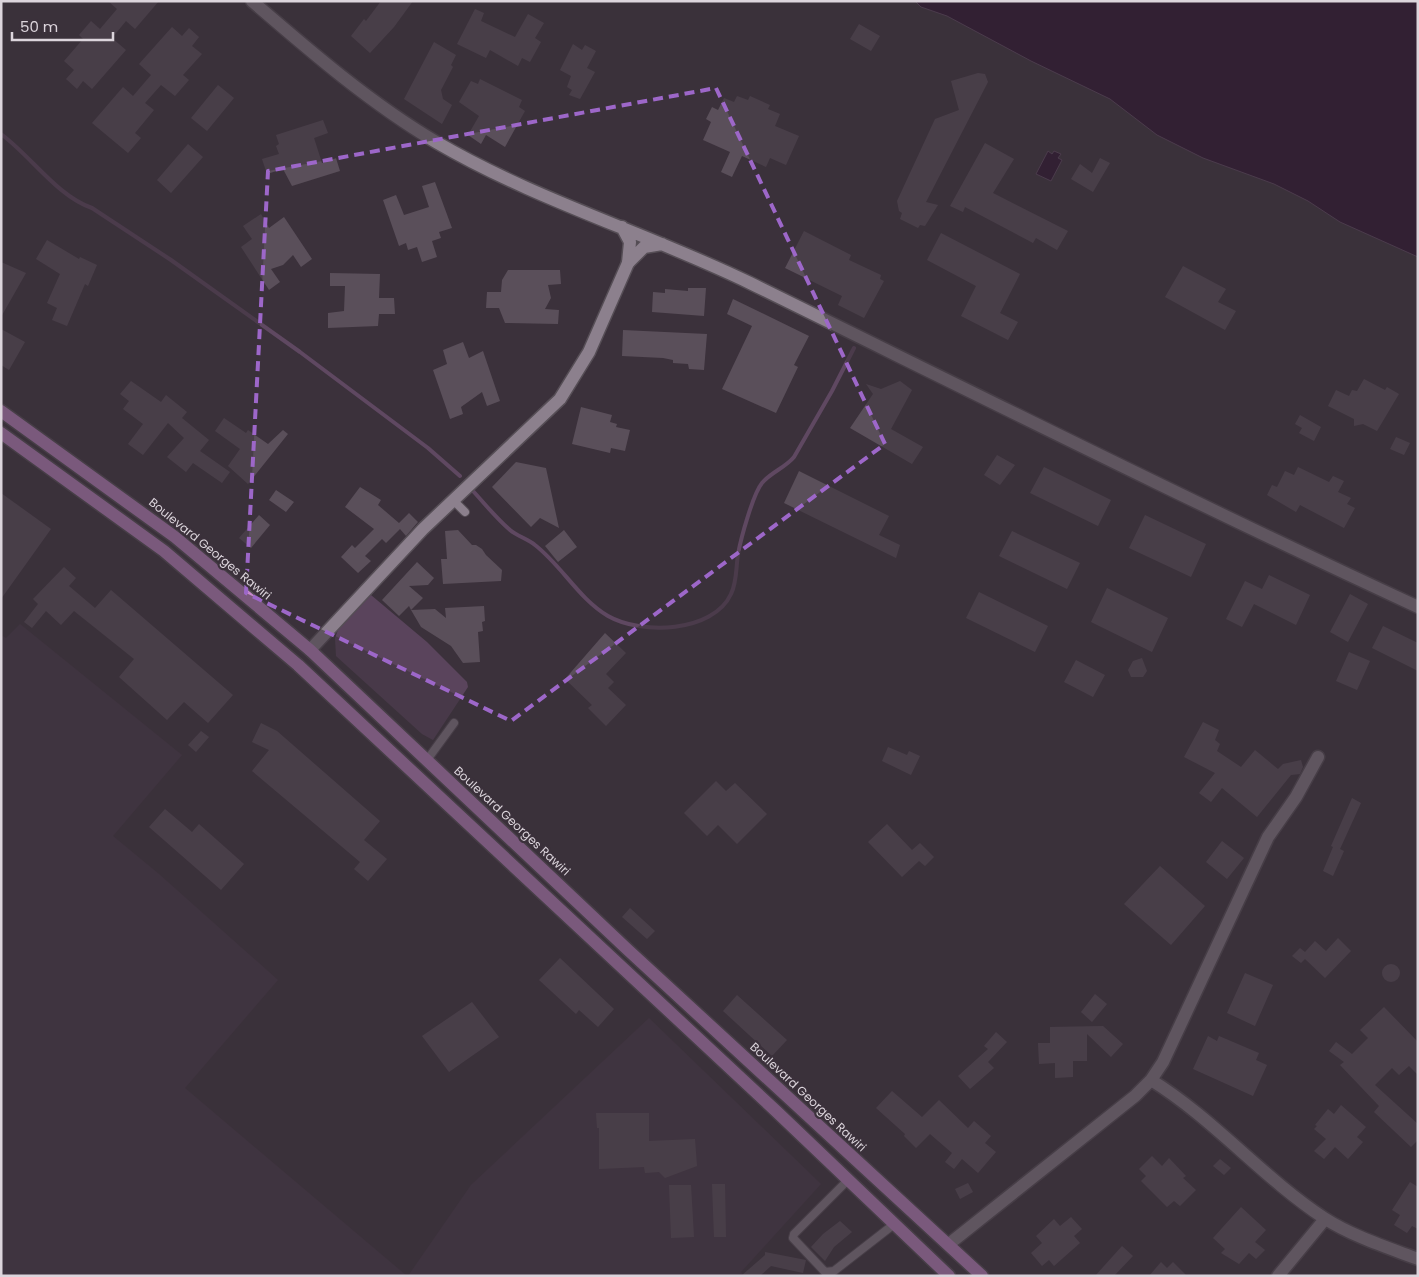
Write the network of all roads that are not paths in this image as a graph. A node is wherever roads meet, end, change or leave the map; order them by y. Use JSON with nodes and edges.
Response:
{"nodes":[{"id":1,"x":252,"y":1,"type":"edge"},
{"id":2,"x":622,"y":227,"type":"junction"},
{"id":3,"x":662,"y":244,"type":"junction"},
{"id":4,"x":628,"y":263,"type":"junction"},
{"id":5,"x":1,"y":411,"type":"edge"},
{"id":6,"x":1,"y":433,"type":"edge"},
{"id":7,"x":453,"y":500,"type":"junction"},
{"id":8,"x":465,"y":512,"type":"dead end"},
{"id":9,"x":1418,"y":607,"type":"edge"},
{"id":10,"x":310,"y":650,"type":"junction"},
{"id":11,"x":454,"y":723,"type":"dead end"},
{"id":12,"x":1318,"y":757,"type":"dead end"},
{"id":13,"x":427,"y":760,"type":"junction"},
{"id":14,"x":1151,"y":1080,"type":"junction"},
{"id":15,"x":848,"y":1180,"type":"junction"},
{"id":16,"x":1325,"y":1218,"type":"junction"},
{"id":17,"x":893,"y":1225,"type":"junction"},
{"id":18,"x":949,"y":1244,"type":"junction"},
{"id":19,"x":1418,"y":1259,"type":"edge"},
{"id":20,"x":949,"y":1276,"type":"edge"},
{"id":21,"x":982,"y":1276,"type":"edge"},
{"id":22,"x":1278,"y":1276,"type":"edge"}],
"edges":[{"from":1,"to":2,"type":"street"},
{"from":2,"to":3,"type":"street"},
{"from":2,"to":4,"type":"street"},
{"from":3,"to":4,"type":"street"},
{"from":3,"to":9,"type":"street"},
{"from":4,"to":7,"type":"street"},
{"from":5,"to":10,"type":"main road","name":"Boulevard Georges Rawiri"},
{"from":6,"to":15,"type":"main road"},
{"from":7,"to":8,"type":"lane"},
{"from":7,"to":10,"type":"street"},
{"from":10,"to":13,"type":"main road","name":"Boulevard Georges Rawiri"},
{"from":11,"to":13,"type":"lane"},
{"from":12,"to":14,"type":"street"},
{"from":13,"to":18,"type":"main road","name":"Boulevard Georges Rawiri"},
{"from":14,"to":16,"type":"street"},
{"from":14,"to":18,"type":"street"},
{"from":15,"to":17,"type":"main road"},
{"from":15,"to":17,"type":"lane"},
{"from":16,"to":19,"type":"street"},
{"from":16,"to":22,"type":"street"},
{"from":17,"to":20,"type":"main road"},
{"from":18,"to":21,"type":"main road","name":"Boulevard Georges Rawiri"}]}
